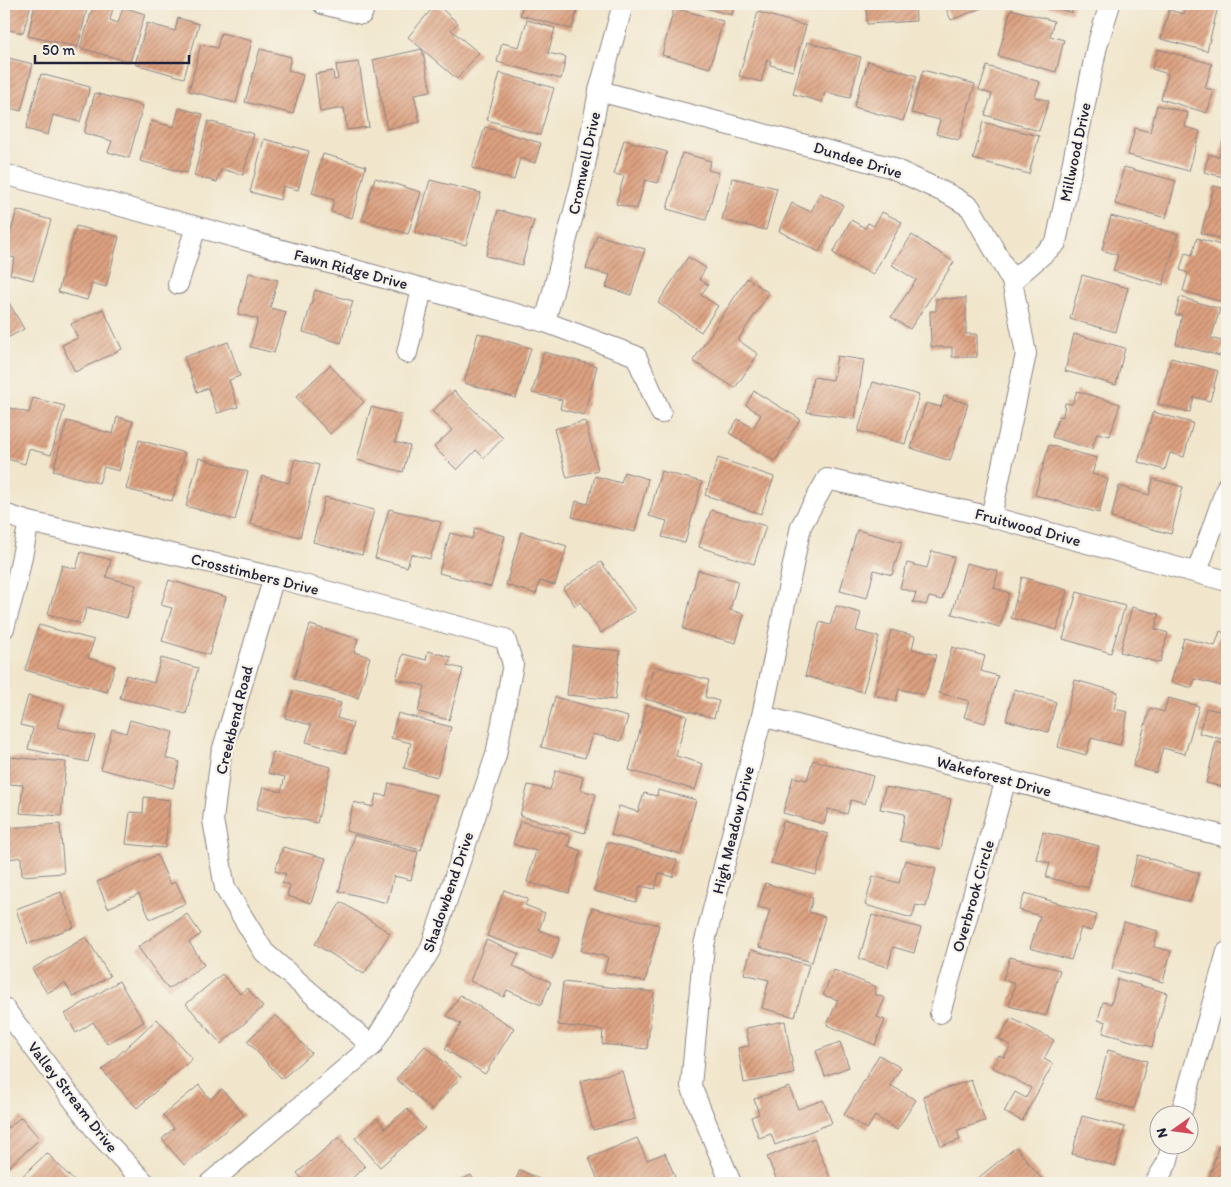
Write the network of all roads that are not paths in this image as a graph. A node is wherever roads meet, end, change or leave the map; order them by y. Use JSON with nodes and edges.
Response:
{"nodes":[{"id":1,"x":323,"y":4,"type":"edge"},
{"id":2,"x":623,"y":4,"type":"edge"},
{"id":3,"x":1110,"y":4,"type":"edge"},
{"id":4,"x":364,"y":9,"type":"edge"},
{"id":5,"x":599,"y":91,"type":"junction"},
{"id":6,"x":4,"y":174,"type":"edge"},
{"id":7,"x":196,"y":227,"type":"junction"},
{"id":8,"x":1012,"y":281,"type":"junction"},
{"id":9,"x":178,"y":284,"type":"dead end"},
{"id":10,"x":422,"y":289,"type":"junction"},
{"id":11,"x":545,"y":322,"type":"junction"},
{"id":12,"x":407,"y":353,"type":"dead end"},
{"id":13,"x":661,"y":413,"type":"dead end"},
{"id":14,"x":827,"y":479,"type":"joint"},
{"id":15,"x":1227,"y":486,"type":"edge"},
{"id":16,"x":4,"y":514,"type":"edge"},
{"id":17,"x":991,"y":517,"type":"junction"},
{"id":18,"x":29,"y":522,"type":"junction"},
{"id":19,"x":1197,"y":572,"type":"junction"},
{"id":20,"x":274,"y":577,"type":"junction"},
{"id":21,"x":1227,"y":581,"type":"edge"},
{"id":22,"x":4,"y":628,"type":"edge"},
{"id":23,"x":505,"y":639,"type":"joint"},
{"id":24,"x":762,"y":716,"type":"junction"},
{"id":25,"x":1006,"y":780,"type":"junction"},
{"id":26,"x":1227,"y":837,"type":"edge"},
{"id":27,"x":1227,"y":952,"type":"edge"},
{"id":28,"x":4,"y":1008,"type":"edge"},
{"id":29,"x":940,"y":1013,"type":"dead end"},
{"id":30,"x":372,"y":1046,"type":"junction"},
{"id":31,"x":1184,"y":1104,"type":"edge"},
{"id":32,"x":1169,"y":1154,"type":"edge"},
{"id":33,"x":145,"y":1183,"type":"edge"},
{"id":34,"x":210,"y":1183,"type":"edge"},
{"id":35,"x":731,"y":1183,"type":"edge"},
{"id":36,"x":1155,"y":1183,"type":"edge"}],
"edges":[{"from":1,"to":4,"type":"street"},
{"from":2,"to":5,"type":"street","name":"Cromwell Drive"},
{"from":3,"to":8,"type":"street","name":"Millwood Drive"},
{"from":5,"to":8,"type":"street","name":"Dundee Drive"},
{"from":5,"to":11,"type":"street","name":"Cromwell Drive"},
{"from":6,"to":7,"type":"street","name":"Fawn Ridge Drive"},
{"from":7,"to":9,"type":"street"},
{"from":7,"to":10,"type":"street","name":"Fawn Ridge Drive"},
{"from":8,"to":17,"type":"street","name":"Dundee Drive"},
{"from":10,"to":11,"type":"street","name":"Fawn Ridge Drive"},
{"from":10,"to":12,"type":"street"},
{"from":11,"to":13,"type":"street","name":"Fawn Ridge Drive"},
{"from":14,"to":17,"type":"street","name":"Fruitwood Drive"},
{"from":14,"to":24,"type":"street","name":"High Meadow Drive"},
{"from":15,"to":19,"type":"street"},
{"from":16,"to":18,"type":"street","name":"Crosstimbers Drive"},
{"from":17,"to":19,"type":"street","name":"Fruitwood Drive"},
{"from":18,"to":20,"type":"street","name":"Crosstimbers Drive"},
{"from":18,"to":22,"type":"street"},
{"from":19,"to":21,"type":"street","name":"Fruitwood Drive"},
{"from":20,"to":23,"type":"street","name":"Crosstimbers Drive"},
{"from":20,"to":30,"type":"street","name":"Creekbend Road"},
{"from":23,"to":30,"type":"street","name":"Shadowbend Drive"},
{"from":24,"to":25,"type":"street","name":"Wakeforest Drive"},
{"from":24,"to":35,"type":"street","name":"High Meadow Drive"},
{"from":25,"to":26,"type":"street","name":"Wakeforest Drive"},
{"from":25,"to":29,"type":"street","name":"Overbrook Circle"},
{"from":27,"to":31,"type":"street"},
{"from":28,"to":33,"type":"street","name":"Valley Stream Drive"},
{"from":30,"to":34,"type":"street","name":"Shadowbend Drive"},
{"from":32,"to":36,"type":"street"}]}
